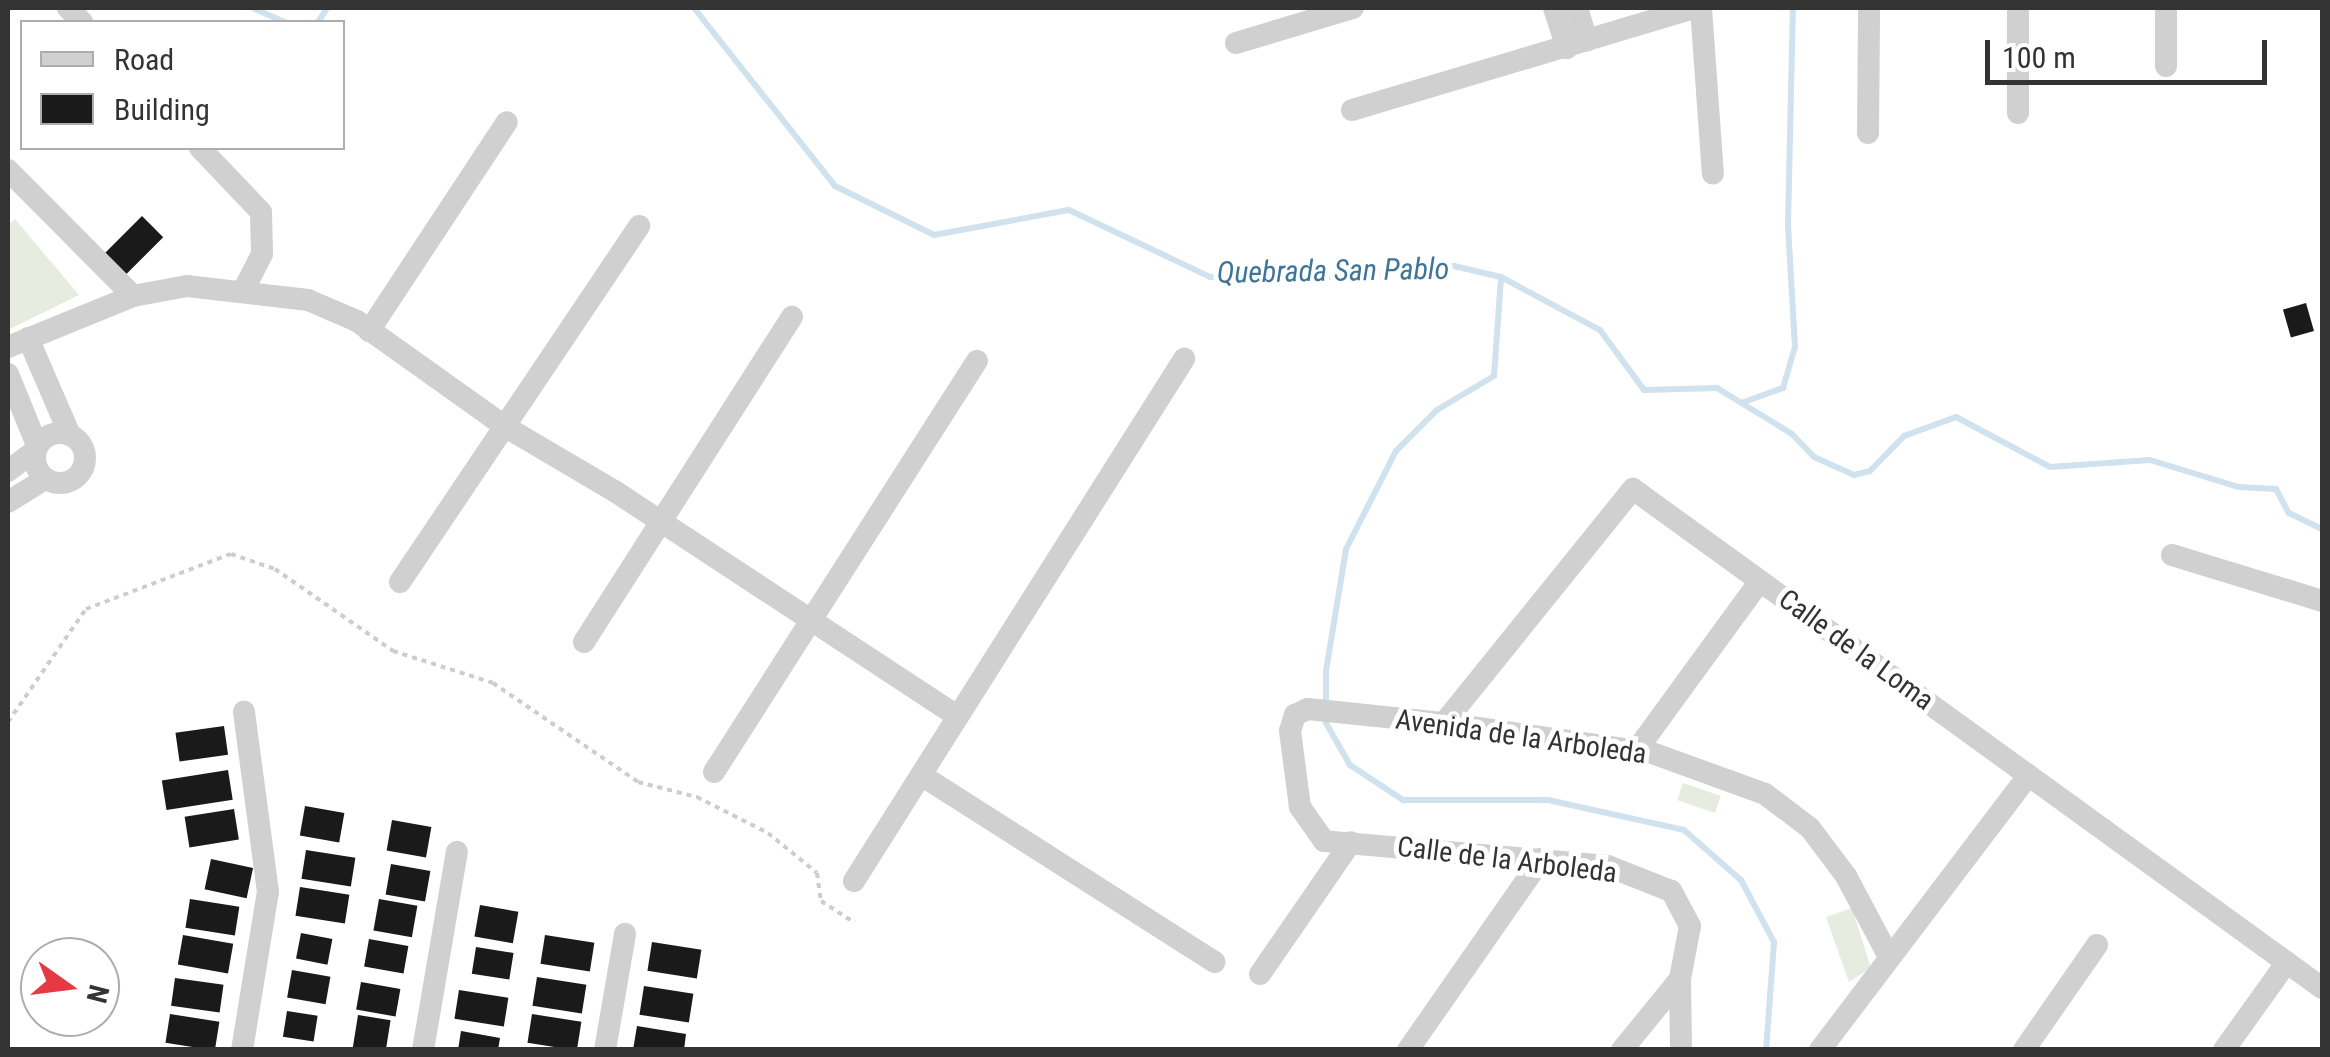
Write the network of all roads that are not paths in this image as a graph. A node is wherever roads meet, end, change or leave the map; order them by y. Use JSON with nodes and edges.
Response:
{"nodes":[{"id":1,"x":1352,"y":8,"type":"edge"},
{"id":2,"x":1554,"y":8,"type":"edge"},
{"id":3,"x":1577,"y":8,"type":"edge"},
{"id":4,"x":1698,"y":8,"type":"edge"},
{"id":5,"x":1869,"y":8,"type":"edge"},
{"id":6,"x":2018,"y":8,"type":"edge"},
{"id":7,"x":2166,"y":8,"type":"edge"},
{"id":8,"x":1236,"y":43,"type":"dead end"},
{"id":9,"x":1577,"y":45,"type":"junction"},
{"id":10,"x":2166,"y":66,"type":"dead end"},
{"id":11,"x":1352,"y":110,"type":"dead end"},
{"id":12,"x":2018,"y":112,"type":"dead end"},
{"id":13,"x":507,"y":122,"type":"dead end"},
{"id":14,"x":1868,"y":133,"type":"dead end"},
{"id":15,"x":202,"y":150,"type":"edge"},
{"id":16,"x":8,"y":170,"type":"edge"},
{"id":17,"x":1712,"y":174,"type":"dead end"},
{"id":18,"x":639,"y":226,"type":"dead end"},
{"id":19,"x":244,"y":289,"type":"junction"},
{"id":20,"x":132,"y":296,"type":"junction"},
{"id":21,"x":792,"y":317,"type":"dead end"},
{"id":22,"x":369,"y":331,"type":"junction"},
{"id":23,"x":18,"y":342,"type":"edge"},
{"id":24,"x":1184,"y":359,"type":"dead end"},
{"id":25,"x":977,"y":361,"type":"dead end"},
{"id":26,"x":8,"y":374,"type":"edge"},
{"id":27,"x":504,"y":426,"type":"junction"},
{"id":28,"x":70,"y":435,"type":"junction"},
{"id":29,"x":36,"y":448,"type":"junction"},
{"id":30,"x":8,"y":472,"type":"edge"},
{"id":31,"x":45,"y":479,"type":"junction"},
{"id":32,"x":8,"y":502,"type":"edge"},
{"id":33,"x":661,"y":521,"type":"junction"},
{"id":34,"x":2172,"y":555,"type":"dead end"},
{"id":35,"x":1760,"y":581,"type":"junction"},
{"id":36,"x":400,"y":582,"type":"dead end"},
{"id":37,"x":2322,"y":601,"type":"edge"},
{"id":38,"x":814,"y":623,"type":"junction"},
{"id":39,"x":584,"y":642,"type":"dead end"},
{"id":40,"x":1308,"y":708,"type":"joint"},
{"id":41,"x":244,"y":712,"type":"dead end"},
{"id":42,"x":958,"y":717,"type":"junction"},
{"id":43,"x":1444,"y":723,"type":"junction"},
{"id":44,"x":1636,"y":751,"type":"junction"},
{"id":45,"x":714,"y":772,"type":"dead end"},
{"id":46,"x":921,"y":775,"type":"junction"},
{"id":47,"x":2029,"y":775,"type":"junction"},
{"id":48,"x":1351,"y":842,"type":"junction"},
{"id":49,"x":457,"y":852,"type":"dead end"},
{"id":50,"x":1541,"y":859,"type":"junction"},
{"id":51,"x":854,"y":881,"type":"dead end"},
{"id":52,"x":625,"y":934,"type":"dead end"},
{"id":53,"x":2097,"y":945,"type":"dead end"},
{"id":54,"x":1888,"y":955,"type":"junction"},
{"id":55,"x":1215,"y":962,"type":"dead end"},
{"id":56,"x":2287,"y":962,"type":"junction"},
{"id":57,"x":1260,"y":974,"type":"dead end"},
{"id":58,"x":1680,"y":979,"type":"junction"},
{"id":59,"x":2322,"y":988,"type":"edge"},
{"id":60,"x":242,"y":1050,"type":"edge"},
{"id":61,"x":424,"y":1050,"type":"edge"},
{"id":62,"x":605,"y":1050,"type":"edge"},
{"id":63,"x":1408,"y":1050,"type":"edge"},
{"id":64,"x":1622,"y":1050,"type":"edge"},
{"id":65,"x":1681,"y":1050,"type":"edge"},
{"id":66,"x":1820,"y":1050,"type":"edge"},
{"id":67,"x":2024,"y":1050,"type":"edge"},
{"id":68,"x":2224,"y":1050,"type":"edge"}],
"edges":[{"from":1,"to":8,"type":"street"},
{"from":2,"to":9,"type":"street"},
{"from":3,"to":9,"type":"street"},
{"from":4,"to":9,"type":"street"},
{"from":4,"to":17,"type":"street"},
{"from":5,"to":14,"type":"street"},
{"from":6,"to":12,"type":"street"},
{"from":7,"to":10,"type":"street"},
{"from":9,"to":11,"type":"street"},
{"from":13,"to":22,"type":"street"},
{"from":15,"to":19,"type":"street"},
{"from":16,"to":20,"type":"street"},
{"from":18,"to":27,"type":"street"},
{"from":19,"to":20,"type":"street"},
{"from":19,"to":22,"type":"street"},
{"from":20,"to":23,"type":"street"},
{"from":21,"to":33,"type":"street"},
{"from":22,"to":27,"type":"street"},
{"from":23,"to":28,"type":"street"},
{"from":24,"to":42,"type":"street"},
{"from":25,"to":38,"type":"street"},
{"from":26,"to":29,"type":"street"},
{"from":27,"to":33,"type":"street"},
{"from":27,"to":36,"type":"street"},
{"from":28,"to":29,"type":"street"},
{"from":28,"to":31,"type":"street"},
{"from":29,"to":30,"type":"street"},
{"from":29,"to":31,"type":"street"},
{"from":31,"to":32,"type":"street"},
{"from":33,"to":38,"type":"street"},
{"from":33,"to":39,"type":"street"},
{"from":34,"to":37,"type":"street"},
{"from":35,"to":43,"type":"street","name":"Calle de la Loma"},
{"from":35,"to":44,"type":"street"},
{"from":35,"to":47,"type":"street","name":"Calle de la Loma"},
{"from":38,"to":42,"type":"street"},
{"from":38,"to":45,"type":"street"},
{"from":40,"to":43,"type":"street","name":"Avenida de la Arboleda"},
{"from":40,"to":48,"type":"street","name":"Calle de la Arboleda"},
{"from":41,"to":60,"type":"street"},
{"from":42,"to":46,"type":"street"},
{"from":43,"to":44,"type":"street","name":"Avenida de la Arboleda"},
{"from":44,"to":54,"type":"street","name":"Avenida de la Arboleda"},
{"from":46,"to":51,"type":"street"},
{"from":46,"to":55,"type":"street"},
{"from":47,"to":54,"type":"street"},
{"from":47,"to":56,"type":"street","name":"Calle de la Loma"},
{"from":48,"to":50,"type":"street","name":"Calle de la Arboleda"},
{"from":48,"to":57,"type":"street"},
{"from":49,"to":61,"type":"street"},
{"from":50,"to":58,"type":"street","name":"Calle de la Arboleda"},
{"from":50,"to":63,"type":"street"},
{"from":52,"to":62,"type":"street"},
{"from":53,"to":67,"type":"street"},
{"from":54,"to":66,"type":"street"},
{"from":56,"to":59,"type":"street","name":"Calle de la Loma"},
{"from":56,"to":68,"type":"street"},
{"from":58,"to":64,"type":"street"},
{"from":58,"to":65,"type":"street","name":"Calle de la Arboleda"}]}
